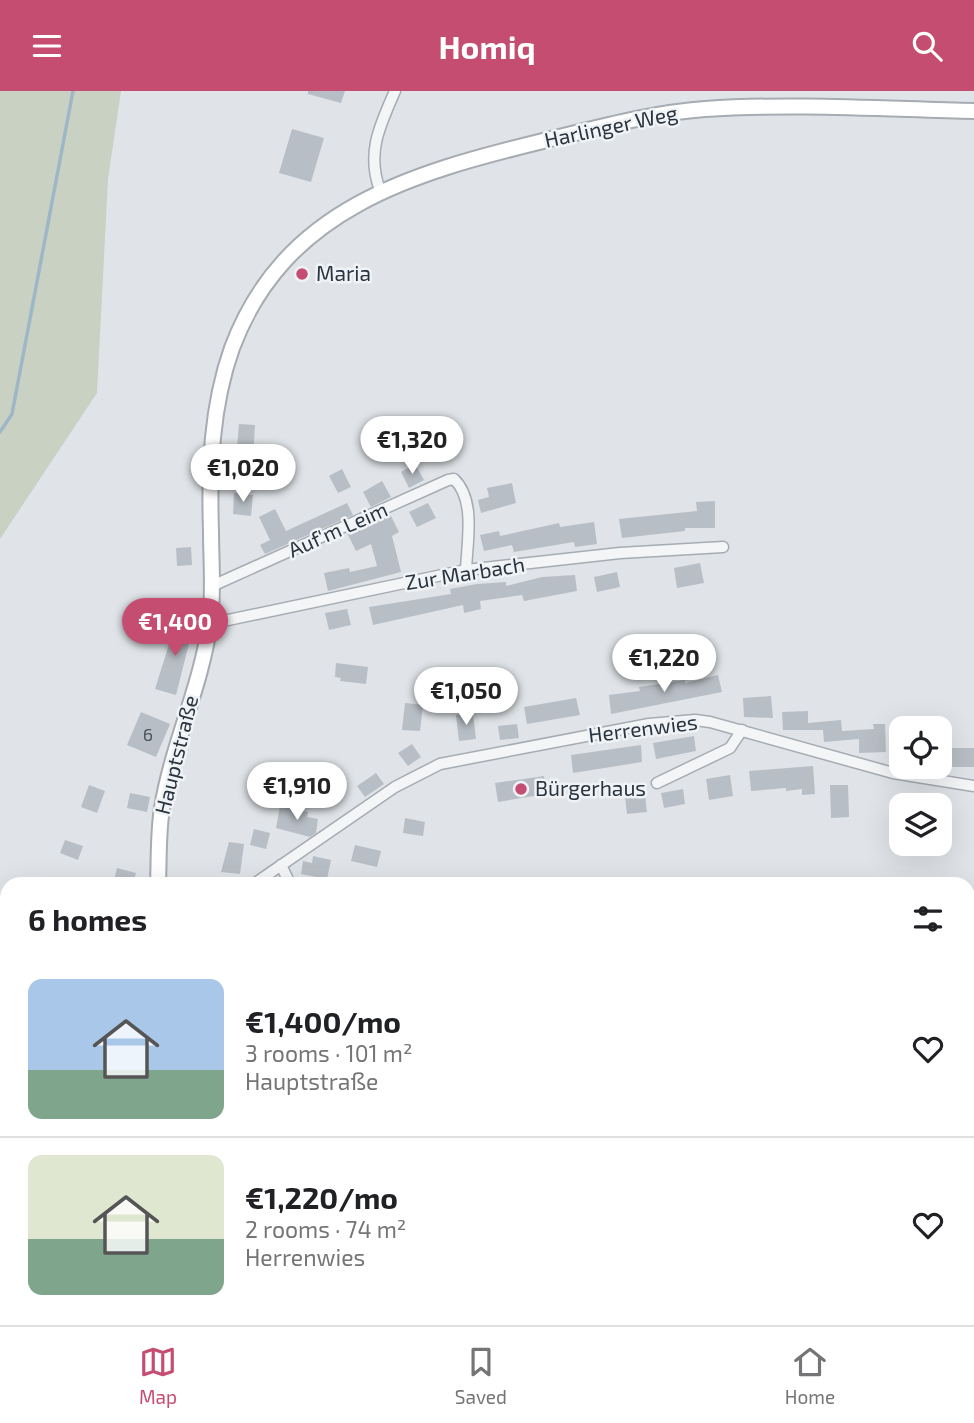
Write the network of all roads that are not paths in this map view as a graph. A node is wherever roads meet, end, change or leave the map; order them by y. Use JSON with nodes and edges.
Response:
{"nodes":[{"id":1,"x":395,"y":91,"type":"edge"},
{"id":2,"x":974,"y":111,"type":"edge"},
{"id":3,"x":380,"y":190,"type":"junction"},
{"id":4,"x":723,"y":547,"type":"dead end"},
{"id":5,"x":466,"y":570,"type":"junction"},
{"id":6,"x":212,"y":586,"type":"junction"},
{"id":7,"x":209,"y":624,"type":"junction"},
{"id":8,"x":742,"y":730,"type":"junction"},
{"id":9,"x":657,"y":783,"type":"dead end"},
{"id":10,"x":974,"y":786,"type":"edge"},
{"id":11,"x":281,"y":865,"type":"junction"},
{"id":12,"x":158,"y":877,"type":"edge"},
{"id":13,"x":264,"y":877,"type":"edge"},
{"id":14,"x":287,"y":877,"type":"edge"}],
"edges":[{"from":1,"to":3,"type":"street"},
{"from":2,"to":3,"type":"street","name":"Harlinger Weg"},
{"from":3,"to":6,"type":"street","name":"Hauptstraße"},
{"from":4,"to":5,"type":"street","name":"Zur Marbach"},
{"from":5,"to":6,"type":"street","name":"Auf'm Leim"},
{"from":5,"to":7,"type":"street","name":"Zur Marbach"},
{"from":6,"to":7,"type":"street","name":"Hauptstraße"},
{"from":7,"to":12,"type":"street","name":"Hauptstraße"},
{"from":8,"to":9,"type":"street","name":"Herrenwies"},
{"from":8,"to":10,"type":"street","name":"Herrenwies"},
{"from":8,"to":11,"type":"street","name":"Herrenwies"},
{"from":11,"to":13,"type":"street","name":"Herrenwies"},
{"from":11,"to":14,"type":"street"}]}
